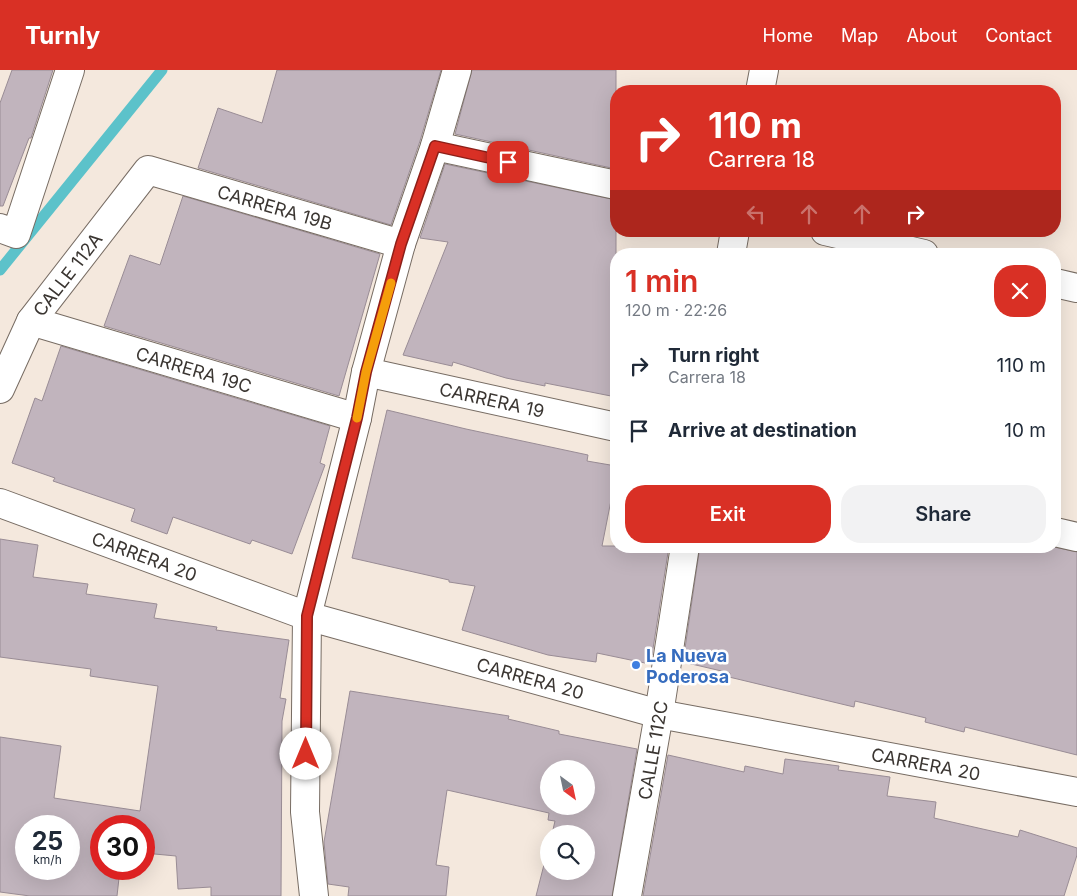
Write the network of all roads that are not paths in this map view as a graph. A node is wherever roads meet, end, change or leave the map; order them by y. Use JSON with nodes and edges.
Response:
{"nodes":[{"id":1,"x":70,"y":70,"type":"edge"},
{"id":2,"x":764,"y":70,"type":"edge"},
{"id":3,"x":455,"y":71,"type":"edge"},
{"id":4,"x":761,"y":85,"type":"edge"},
{"id":5,"x":435,"y":146,"type":"junction"},
{"id":6,"x":148,"y":170,"type":"joint"},
{"id":7,"x":610,"y":184,"type":"edge"},
{"id":8,"x":8,"y":231,"type":"edge"},
{"id":9,"x":851,"y":237,"type":"edge"},
{"id":10,"x":401,"y":244,"type":"junction"},
{"id":11,"x":898,"y":248,"type":"edge"},
{"id":12,"x":1061,"y":284,"type":"edge"},
{"id":13,"x":1077,"y":288,"type":"edge"},
{"id":14,"x":31,"y":321,"type":"junction"},
{"id":15,"x":366,"y":372,"type":"junction"},
{"id":16,"x":0,"y":388,"type":"edge"},
{"id":17,"x":357,"y":418,"type":"junction"},
{"id":18,"x":610,"y":426,"type":"edge"},
{"id":19,"x":0,"y":503,"type":"edge"},
{"id":20,"x":1061,"y":533,"type":"edge"},
{"id":21,"x":1077,"y":537,"type":"edge"},
{"id":22,"x":684,"y":553,"type":"edge"},
{"id":23,"x":307,"y":616,"type":"junction"},
{"id":24,"x":659,"y":714,"type":"junction"},
{"id":25,"x":1077,"y":792,"type":"edge"},
{"id":26,"x":314,"y":896,"type":"edge"},
{"id":27,"x":627,"y":896,"type":"edge"}],
"edges":[{"from":1,"to":8,"type":"street"},
{"from":2,"to":4,"type":"street"},
{"from":3,"to":5,"type":"street"},
{"from":5,"to":7,"type":"street"},
{"from":5,"to":10,"type":"street"},
{"from":6,"to":10,"type":"street","name":"CARRERA 19B"},
{"from":6,"to":14,"type":"street","name":"CALLE 112A"},
{"from":9,"to":11,"type":"street"},
{"from":10,"to":15,"type":"street"},
{"from":12,"to":13,"type":"street"},
{"from":14,"to":16,"type":"street","name":"CALLE 112A"},
{"from":14,"to":17,"type":"street","name":"CARRERA 19C"},
{"from":15,"to":17,"type":"street"},
{"from":15,"to":18,"type":"street","name":"CARRERA 19"},
{"from":17,"to":23,"type":"street"},
{"from":19,"to":23,"type":"street","name":"CARRERA 20"},
{"from":20,"to":21,"type":"street"},
{"from":22,"to":24,"type":"street","name":"CALLE 112C"},
{"from":23,"to":24,"type":"street","name":"CARRERA 20"},
{"from":23,"to":26,"type":"street"},
{"from":24,"to":25,"type":"street","name":"CARRERA 20"},
{"from":24,"to":27,"type":"street","name":"CALLE 112C"}]}
